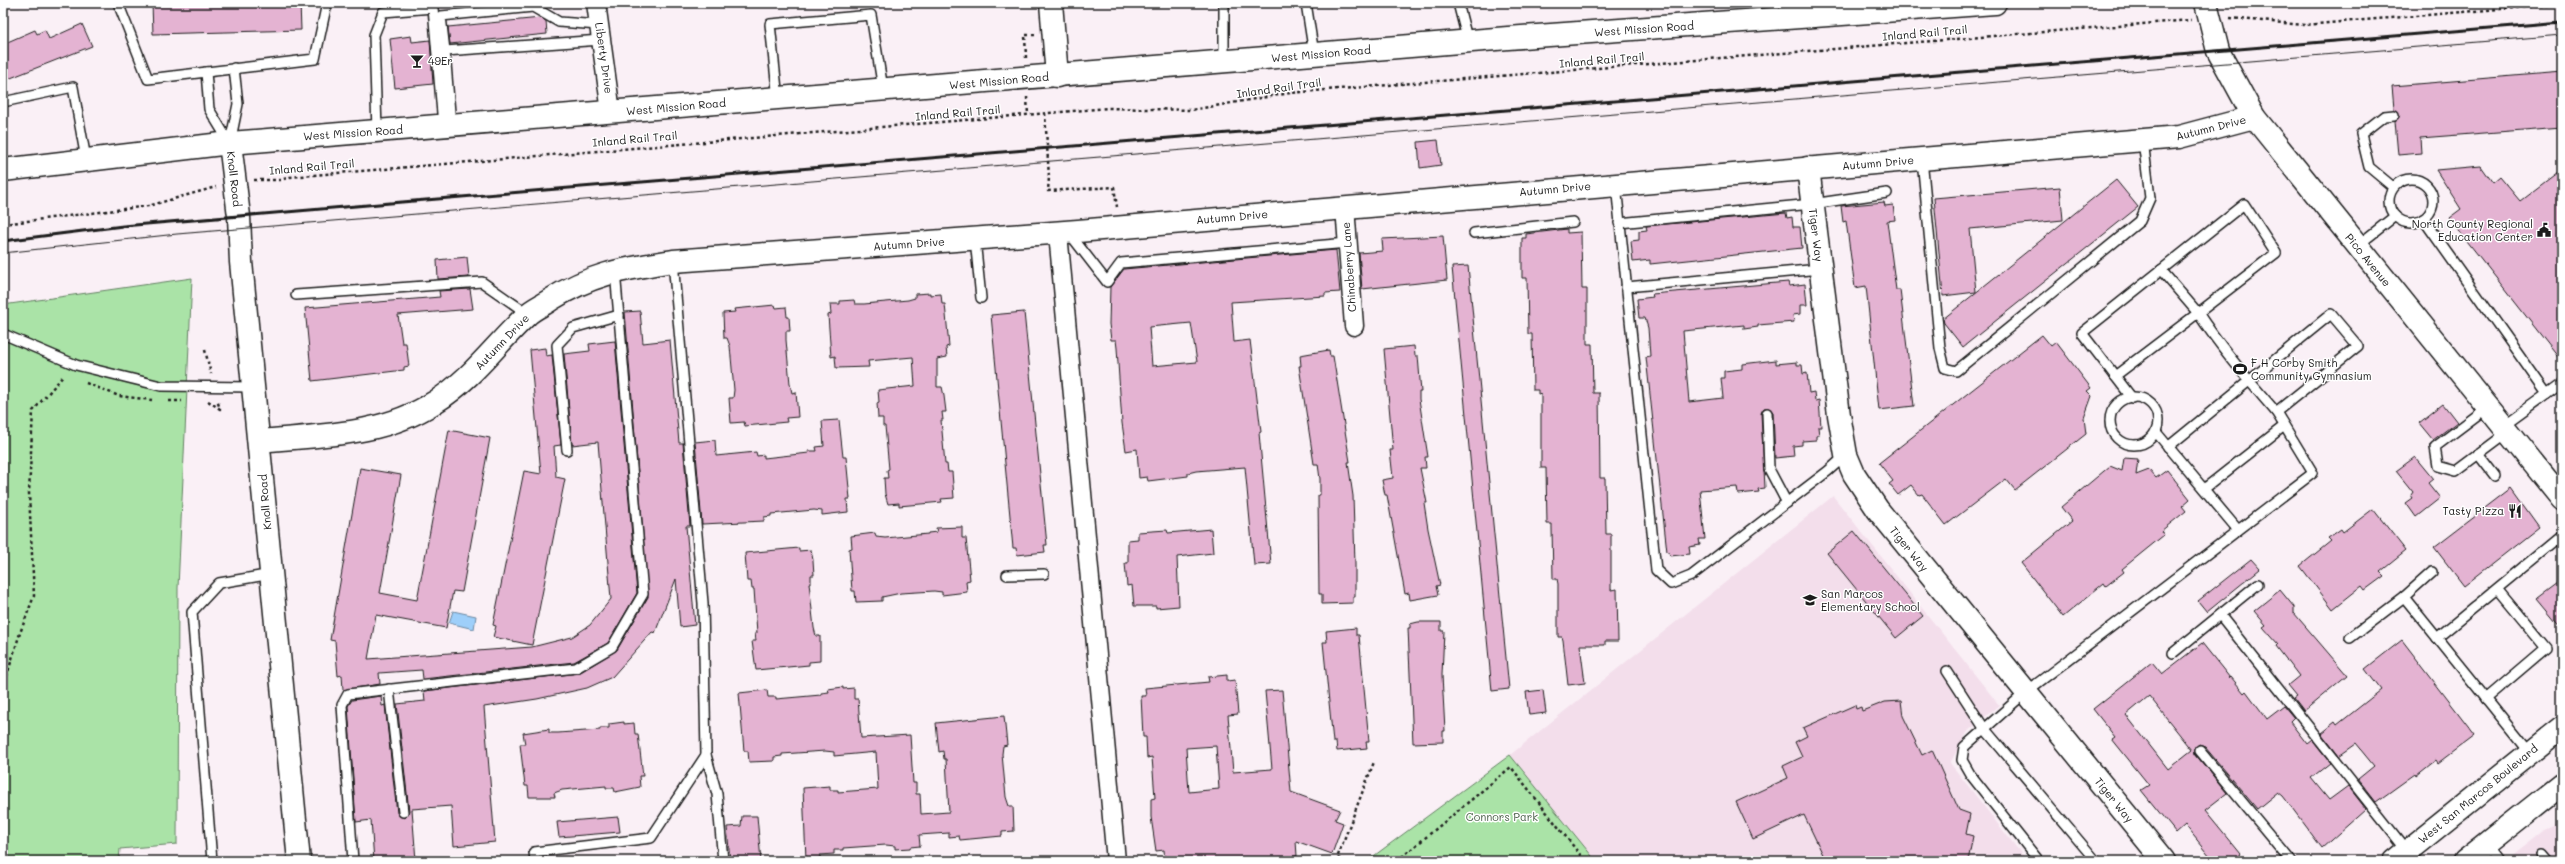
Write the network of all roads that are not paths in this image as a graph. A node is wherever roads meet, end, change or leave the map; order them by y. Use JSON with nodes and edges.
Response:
{"nodes":[{"id":1,"x":118,"y":3,"type":"edge"},
{"id":2,"x":327,"y":3,"type":"edge"},
{"id":3,"x":596,"y":3,"type":"edge"},
{"id":4,"x":1051,"y":3,"type":"edge"},
{"id":5,"x":1224,"y":3,"type":"edge"},
{"id":6,"x":1306,"y":3,"type":"edge"},
{"id":7,"x":1458,"y":3,"type":"edge"},
{"id":8,"x":1995,"y":3,"type":"edge"},
{"id":9,"x":1943,"y":5,"type":"edge"},
{"id":10,"x":2208,"y":11,"type":"edge"},
{"id":11,"x":600,"y":33,"type":"junction"},
{"id":12,"x":1468,"y":42,"type":"junction"},
{"id":13,"x":446,"y":51,"type":"junction"},
{"id":14,"x":1314,"y":54,"type":"junction"},
{"id":15,"x":1224,"y":62,"type":"junction"},
{"id":16,"x":234,"y":68,"type":"junction"},
{"id":17,"x":206,"y":72,"type":"junction"},
{"id":18,"x":1057,"y":76,"type":"junction"},
{"id":19,"x":883,"y":90,"type":"junction"},
{"id":20,"x":778,"y":99,"type":"junction"},
{"id":21,"x":3,"y":102,"type":"edge"},
{"id":22,"x":611,"y":112,"type":"junction"},
{"id":23,"x":2394,"y":115,"type":"dead end"},
{"id":24,"x":2254,"y":117,"type":"junction"},
{"id":25,"x":447,"y":126,"type":"junction"},
{"id":26,"x":377,"y":132,"type":"junction"},
{"id":27,"x":2143,"y":140,"type":"junction"},
{"id":28,"x":230,"y":142,"type":"junction"},
{"id":29,"x":86,"y":159,"type":"junction"},
{"id":30,"x":1922,"y":159,"type":"junction"},
{"id":31,"x":1808,"y":168,"type":"junction"},
{"id":32,"x":3,"y":170,"type":"edge"},
{"id":33,"x":1616,"y":184,"type":"junction"},
{"id":34,"x":2393,"y":187,"type":"junction"},
{"id":35,"x":1887,"y":192,"type":"dead end"},
{"id":36,"x":1812,"y":204,"type":"junction"},
{"id":37,"x":1345,"y":207,"type":"junction"},
{"id":38,"x":2395,"y":216,"type":"junction"},
{"id":39,"x":2423,"y":219,"type":"junction"},
{"id":40,"x":1573,"y":222,"type":"dead end"},
{"id":41,"x":1619,"y":223,"type":"junction"},
{"id":42,"x":1063,"y":232,"type":"junction"},
{"id":43,"x":1474,"y":233,"type":"dead end"},
{"id":44,"x":975,"y":239,"type":"junction"},
{"id":45,"x":1348,"y":243,"type":"junction"},
{"id":46,"x":2357,"y":246,"type":"junction"},
{"id":47,"x":673,"y":261,"type":"junction"},
{"id":48,"x":1820,"y":269,"type":"junction"},
{"id":49,"x":615,"y":270,"type":"junction"},
{"id":50,"x":2160,"y":270,"type":"junction"},
{"id":51,"x":1626,"y":287,"type":"junction"},
{"id":52,"x":296,"y":295,"type":"dead end"},
{"id":53,"x":981,"y":298,"type":"dead end"},
{"id":54,"x":2198,"y":313,"type":"junction"},
{"id":55,"x":528,"y":314,"type":"junction"},
{"id":56,"x":619,"y":315,"type":"junction"},
{"id":57,"x":1354,"y":326,"type":"dead end"},
{"id":58,"x":3,"y":334,"type":"edge"},
{"id":59,"x":2115,"y":376,"type":"junction"},
{"id":60,"x":2249,"y":381,"type":"junction"},
{"id":61,"x":2562,"y":383,"type":"edge"},
{"id":62,"x":254,"y":387,"type":"junction"},
{"id":63,"x":2547,"y":394,"type":"junction"},
{"id":64,"x":2132,"y":398,"type":"junction"},
{"id":65,"x":2488,"y":407,"type":"junction"},
{"id":66,"x":2276,"y":412,"type":"junction"},
{"id":67,"x":1767,"y":413,"type":"dead end"},
{"id":68,"x":2284,"y":426,"type":"junction"},
{"id":69,"x":2506,"y":429,"type":"junction"},
{"id":70,"x":2156,"y":432,"type":"junction"},
{"id":71,"x":260,"y":441,"type":"junction"},
{"id":72,"x":2168,"y":447,"type":"junction"},
{"id":73,"x":567,"y":450,"type":"dead end"},
{"id":74,"x":1846,"y":454,"type":"junction"},
{"id":75,"x":2478,"y":454,"type":"junction"},
{"id":76,"x":2495,"y":476,"type":"dead end"},
{"id":77,"x":2204,"y":489,"type":"junction"},
{"id":78,"x":2562,"y":499,"type":"edge"},
{"id":79,"x":1787,"y":503,"type":"junction"},
{"id":80,"x":2238,"y":530,"type":"junction"},
{"id":81,"x":2562,"y":535,"type":"edge"},
{"id":82,"x":2432,"y":572,"type":"dead end"},
{"id":83,"x":272,"y":574,"type":"junction"},
{"id":84,"x":1044,"y":574,"type":"dead end"},
{"id":85,"x":1007,"y":576,"type":"dead end"},
{"id":86,"x":2258,"y":584,"type":"dead end"},
{"id":87,"x":2497,"y":589,"type":"junction"},
{"id":88,"x":2404,"y":597,"type":"junction"},
{"id":89,"x":2220,"y":615,"type":"junction"},
{"id":90,"x":2350,"y":638,"type":"dead end"},
{"id":91,"x":2437,"y":638,"type":"junction"},
{"id":92,"x":2172,"y":653,"type":"dead end"},
{"id":93,"x":1947,"y":671,"type":"dead end"},
{"id":94,"x":389,"y":689,"type":"junction"},
{"id":95,"x":2026,"y":692,"type":"junction"},
{"id":96,"x":2486,"y":699,"type":"junction"},
{"id":97,"x":2562,"y":727,"type":"edge"},
{"id":98,"x":1984,"y":728,"type":"junction"},
{"id":99,"x":2200,"y":751,"type":"dead end"},
{"id":100,"x":2530,"y":753,"type":"junction"},
{"id":101,"x":706,"y":755,"type":"junction"},
{"id":102,"x":2562,"y":784,"type":"edge"},
{"id":103,"x":402,"y":812,"type":"dead end"},
{"id":104,"x":2491,"y":853,"type":"edge"},
{"id":105,"x":2401,"y":856,"type":"edge"},
{"id":106,"x":212,"y":861,"type":"edge"},
{"id":107,"x":299,"y":861,"type":"edge"},
{"id":108,"x":353,"y":861,"type":"edge"},
{"id":109,"x":535,"y":861,"type":"edge"},
{"id":110,"x":723,"y":861,"type":"edge"},
{"id":111,"x":1116,"y":861,"type":"edge"},
{"id":112,"x":2039,"y":861,"type":"edge"},
{"id":113,"x":2096,"y":861,"type":"edge"},
{"id":114,"x":2164,"y":861,"type":"edge"},
{"id":115,"x":2291,"y":861,"type":"edge"},
{"id":116,"x":2465,"y":861,"type":"edge"}],
"edges":[{"from":1,"to":17,"type":"lane"},
{"from":2,"to":16,"type":"lane"},
{"from":3,"to":11,"type":"street","name":"Liberty Drive"},
{"from":4,"to":18,"type":"street"},
{"from":5,"to":15,"type":"lane"},
{"from":6,"to":14,"type":"lane"},
{"from":7,"to":12,"type":"lane"},
{"from":8,"to":9,"type":"street","name":"West Mission Road"},
{"from":9,"to":12,"type":"street","name":"West Mission Road"},
{"from":10,"to":24,"type":"street","name":"Pico Avenue"},
{"from":11,"to":13,"type":"lane"},
{"from":11,"to":13,"type":"lane"},
{"from":11,"to":22,"type":"street","name":"Liberty Drive"},
{"from":12,"to":14,"type":"street","name":"West Mission Road"},
{"from":13,"to":25,"type":"lane"},
{"from":14,"to":15,"type":"street","name":"West Mission Road"},
{"from":15,"to":18,"type":"street","name":"West Mission Road"},
{"from":16,"to":17,"type":"lane"},
{"from":16,"to":28,"type":"lane"},
{"from":17,"to":28,"type":"lane"},
{"from":18,"to":19,"type":"street","name":"West Mission Road"},
{"from":19,"to":20,"type":"street","name":"West Mission Road"},
{"from":19,"to":20,"type":"lane"},
{"from":20,"to":22,"type":"street","name":"West Mission Road"},
{"from":21,"to":29,"type":"lane"},
{"from":22,"to":25,"type":"street","name":"West Mission Road"},
{"from":23,"to":34,"type":"lane"},
{"from":24,"to":27,"type":"street","name":"Autumn Drive"},
{"from":24,"to":46,"type":"street","name":"Pico Avenue"},
{"from":25,"to":26,"type":"street","name":"West Mission Road"},
{"from":25,"to":26,"type":"lane"},
{"from":26,"to":28,"type":"street","name":"West Mission Road"},
{"from":27,"to":30,"type":"street","name":"Autumn Drive"},
{"from":27,"to":30,"type":"lane"},
{"from":28,"to":29,"type":"street","name":"West Mission Road"},
{"from":28,"to":62,"type":"street","name":"Knoll Road"},
{"from":29,"to":32,"type":"street","name":"West Mission Road"},
{"from":30,"to":31,"type":"street","name":"Autumn Drive"},
{"from":31,"to":33,"type":"street","name":"Autumn Drive"},
{"from":31,"to":36,"type":"street","name":"Tiger Way"},
{"from":33,"to":37,"type":"street","name":"Autumn Drive"},
{"from":33,"to":41,"type":"lane"},
{"from":34,"to":38,"type":"lane"},
{"from":34,"to":39,"type":"lane"},
{"from":35,"to":36,"type":"lane"},
{"from":36,"to":41,"type":"lane"},
{"from":36,"to":48,"type":"street","name":"Tiger Way"},
{"from":37,"to":42,"type":"street","name":"Autumn Drive"},
{"from":37,"to":45,"type":"street","name":"Chinaberry Lane"},
{"from":38,"to":39,"type":"lane"},
{"from":38,"to":46,"type":"lane"},
{"from":39,"to":63,"type":"lane"},
{"from":40,"to":43,"type":"lane"},
{"from":41,"to":51,"type":"lane"},
{"from":42,"to":44,"type":"street","name":"Autumn Drive"},
{"from":42,"to":45,"type":"lane"},
{"from":42,"to":111,"type":"street"},
{"from":44,"to":47,"type":"street","name":"Autumn Drive"},
{"from":44,"to":53,"type":"lane"},
{"from":45,"to":57,"type":"street","name":"Chinaberry Lane"},
{"from":46,"to":65,"type":"street","name":"Pico Avenue"},
{"from":47,"to":49,"type":"street","name":"Autumn Drive"},
{"from":47,"to":101,"type":"lane"},
{"from":48,"to":51,"type":"lane"},
{"from":48,"to":74,"type":"street","name":"Tiger Way"},
{"from":49,"to":55,"type":"street","name":"Autumn Drive"},
{"from":49,"to":56,"type":"lane"},
{"from":50,"to":54,"type":"lane"},
{"from":50,"to":54,"type":"lane"},
{"from":50,"to":59,"type":"lane"},
{"from":51,"to":79,"type":"lane"},
{"from":52,"to":55,"type":"lane"},
{"from":54,"to":59,"type":"lane"},
{"from":54,"to":60,"type":"lane"},
{"from":55,"to":71,"type":"street","name":"Autumn Drive"},
{"from":56,"to":73,"type":"lane"},
{"from":56,"to":94,"type":"lane"},
{"from":58,"to":62,"type":"lane"},
{"from":59,"to":64,"type":"lane"},
{"from":60,"to":66,"type":"lane"},
{"from":60,"to":66,"type":"lane"},
{"from":60,"to":72,"type":"lane"},
{"from":61,"to":63,"type":"lane"},
{"from":62,"to":71,"type":"street","name":"Knoll Road"},
{"from":63,"to":69,"type":"lane"},
{"from":64,"to":70,"type":"lane"},
{"from":64,"to":70,"type":"lane"},
{"from":65,"to":69,"type":"street","name":"Pico Avenue"},
{"from":65,"to":75,"type":"lane"},
{"from":66,"to":68,"type":"lane"},
{"from":67,"to":79,"type":"lane"},
{"from":68,"to":77,"type":"lane"},
{"from":68,"to":80,"type":"lane"},
{"from":69,"to":75,"type":"lane"},
{"from":69,"to":78,"type":"street","name":"Pico Avenue"},
{"from":70,"to":72,"type":"lane"},
{"from":71,"to":83,"type":"street","name":"Knoll Road"},
{"from":72,"to":77,"type":"lane"},
{"from":74,"to":79,"type":"lane"},
{"from":74,"to":95,"type":"street","name":"Tiger Way"},
{"from":75,"to":76,"type":"lane"},
{"from":77,"to":80,"type":"lane"},
{"from":80,"to":95,"type":"lane"},
{"from":81,"to":87,"type":"lane"},
{"from":82,"to":88,"type":"lane"},
{"from":83,"to":106,"type":"lane"},
{"from":83,"to":107,"type":"street","name":"Knoll Road"},
{"from":84,"to":85,"type":"lane"},
{"from":86,"to":89,"type":"lane"},
{"from":87,"to":91,"type":"lane"},
{"from":87,"to":96,"type":"lane"},
{"from":88,"to":90,"type":"lane"},
{"from":88,"to":91,"type":"lane"},
{"from":89,"to":92,"type":"lane"},
{"from":89,"to":105,"type":"lane"},
{"from":91,"to":96,"type":"lane"},
{"from":93,"to":98,"type":"lane"},
{"from":94,"to":103,"type":"lane"},
{"from":94,"to":108,"type":"lane"},
{"from":95,"to":98,"type":"lane"},
{"from":95,"to":114,"type":"street","name":"Tiger Way"},
{"from":96,"to":100,"type":"lane"},
{"from":97,"to":100,"type":"street","name":"West San Marcos Boulevard"},
{"from":98,"to":112,"type":"lane"},
{"from":98,"to":113,"type":"lane"},
{"from":99,"to":115,"type":"lane"},
{"from":100,"to":105,"type":"street","name":"West San Marcos Boulevard"},
{"from":101,"to":109,"type":"lane"},
{"from":101,"to":110,"type":"lane"},
{"from":102,"to":104,"type":"street"},
{"from":104,"to":116,"type":"street"}]}
